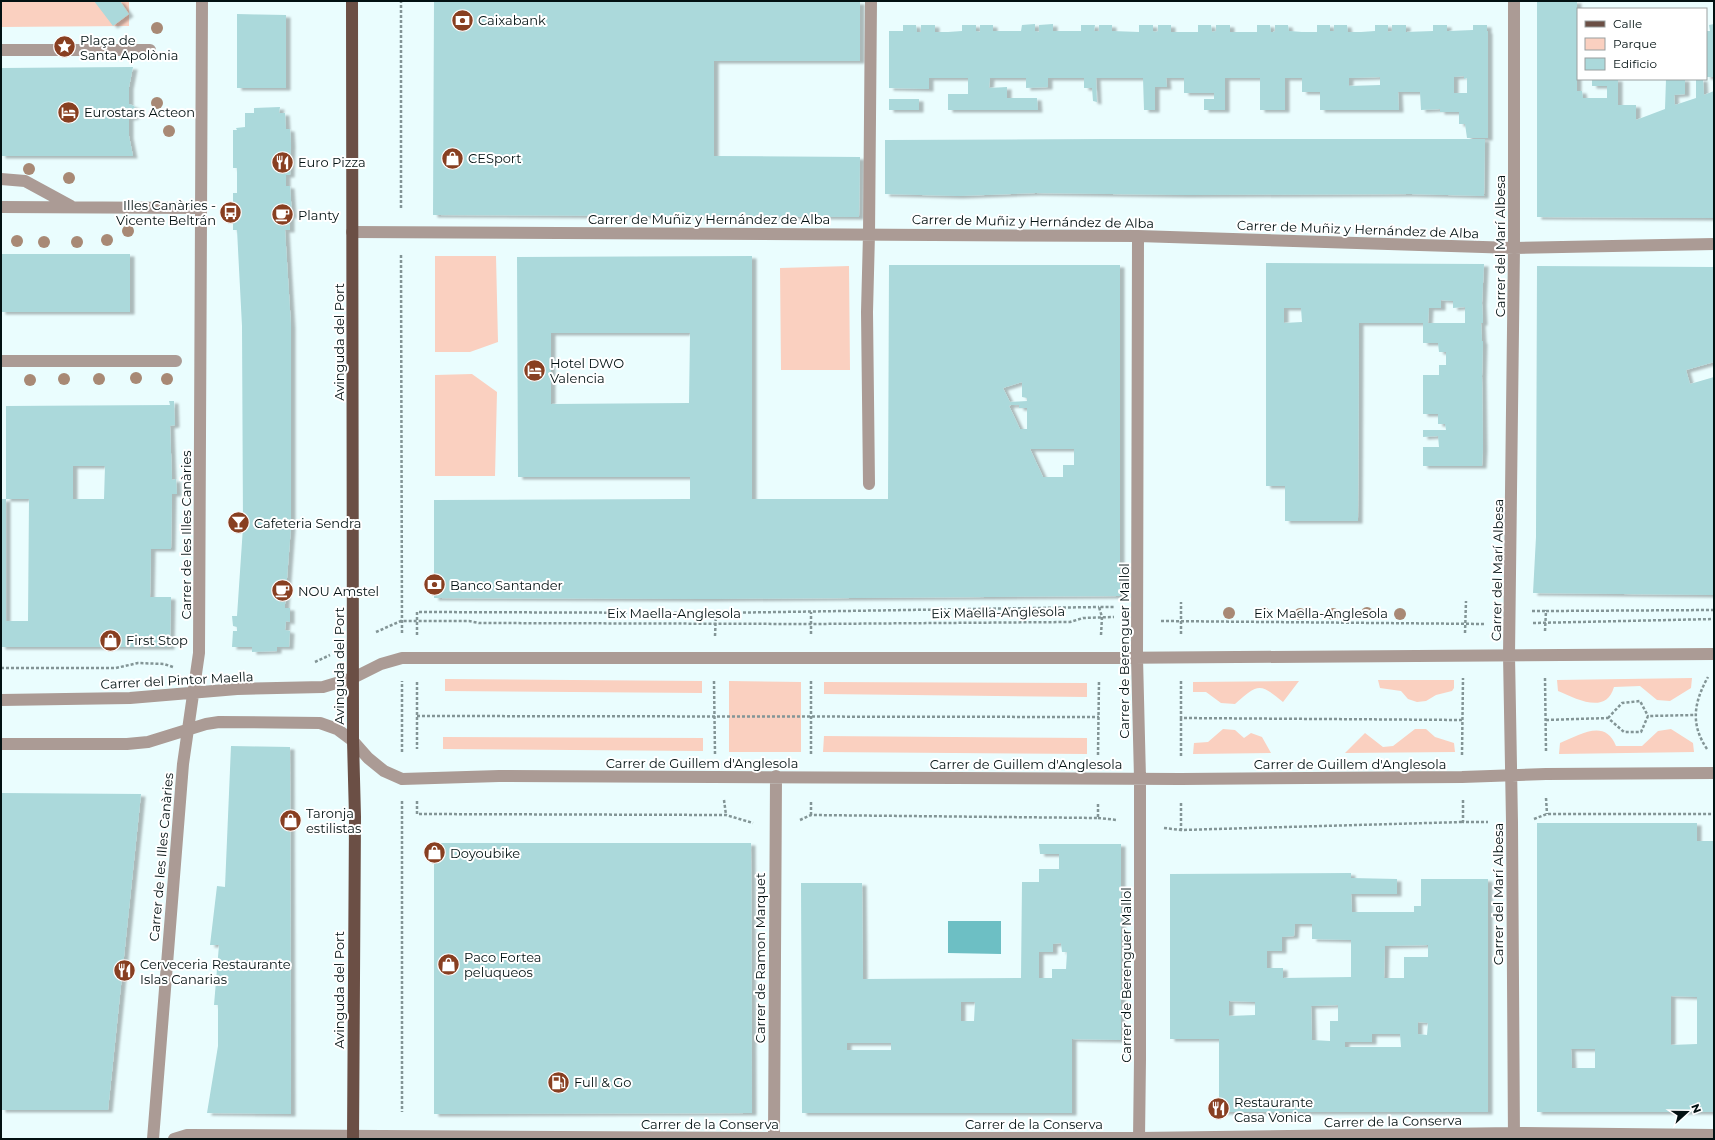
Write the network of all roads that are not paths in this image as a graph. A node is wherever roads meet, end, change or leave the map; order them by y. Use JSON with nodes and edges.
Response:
{"nodes":[{"id":1,"x":202,"y":1,"type":"edge"},
{"id":2,"x":352,"y":1,"type":"edge"},
{"id":3,"x":871,"y":1,"type":"edge"},
{"id":4,"x":1514,"y":1,"type":"edge"},
{"id":5,"x":1,"y":50,"type":"edge"},
{"id":6,"x":150,"y":50,"type":"dead end"},
{"id":7,"x":1,"y":179,"type":"edge"},
{"id":8,"x":1,"y":207,"type":"edge"},
{"id":9,"x":76,"y":207,"type":"junction"},
{"id":10,"x":201,"y":208,"type":"junction"},
{"id":11,"x":352,"y":232,"type":"junction"},
{"id":12,"x":869,"y":234,"type":"junction"},
{"id":13,"x":1138,"y":236,"type":"junction"},
{"id":14,"x":1714,"y":244,"type":"edge"},
{"id":15,"x":1514,"y":248,"type":"junction"},
{"id":16,"x":1,"y":361,"type":"edge"},
{"id":17,"x":176,"y":361,"type":"dead end"},
{"id":18,"x":869,"y":484,"type":"dead end"},
{"id":19,"x":1714,"y":654,"type":"edge"},
{"id":20,"x":1509,"y":655,"type":"junction"},
{"id":21,"x":1137,"y":658,"type":"junction"},
{"id":22,"x":353,"y":678,"type":"junction"},
{"id":23,"x":194,"y":693,"type":"junction"},
{"id":24,"x":1,"y":700,"type":"edge"},
{"id":25,"x":188,"y":730,"type":"junction"},
{"id":26,"x":353,"y":741,"type":"junction"},
{"id":27,"x":1,"y":744,"type":"edge"},
{"id":28,"x":1714,"y":773,"type":"edge"},
{"id":29,"x":1511,"y":775,"type":"junction"},
{"id":30,"x":776,"y":776,"type":"junction"},
{"id":31,"x":1140,"y":778,"type":"junction"},
{"id":32,"x":1714,"y":1135,"type":"edge"},
{"id":33,"x":1514,"y":1136,"type":"edge"},
{"id":34,"x":353,"y":1137,"type":"edge"},
{"id":35,"x":1139,"y":1138,"type":"edge"},
{"id":36,"x":153,"y":1139,"type":"edge"},
{"id":37,"x":174,"y":1139,"type":"edge"},
{"id":38,"x":774,"y":1139,"type":"edge"}],
"edges":[{"from":1,"to":10,"type":"street","name":"Carrer de les Illes Canàries"},
{"from":2,"to":11,"type":"main road","name":"Avinguda del Port"},
{"from":3,"to":12,"type":"street"},
{"from":4,"to":15,"type":"street","name":"Carrer del Marí Albesa"},
{"from":5,"to":6,"type":"street"},
{"from":7,"to":9,"type":"street"},
{"from":8,"to":9,"type":"street"},
{"from":9,"to":10,"type":"street"},
{"from":10,"to":23,"type":"street","name":"Carrer de les Illes Canàries"},
{"from":11,"to":12,"type":"street","name":"Carrer de Muñiz y Hernández de Alba"},
{"from":11,"to":22,"type":"main road","name":"Avinguda del Port"},
{"from":12,"to":13,"type":"street","name":"Carrer de Muñiz y Hernández de Alba"},
{"from":12,"to":18,"type":"street"},
{"from":13,"to":15,"type":"street","name":"Carrer de Muñiz y Hernández de Alba"},
{"from":13,"to":21,"type":"street","name":"Carrer de Berenguer Mallol"},
{"from":14,"to":15,"type":"street","name":"Carrer de Muñiz y Hernández de Alba"},
{"from":15,"to":20,"type":"street","name":"Carrer del Marí Albesa"},
{"from":16,"to":17,"type":"street"},
{"from":19,"to":20,"type":"street"},
{"from":20,"to":21,"type":"street"},
{"from":20,"to":29,"type":"street","name":"Carrer del Marí Albesa"},
{"from":21,"to":22,"type":"street"},
{"from":21,"to":31,"type":"street","name":"Carrer de Berenguer Mallol"},
{"from":22,"to":23,"type":"street","name":"Carrer del Pintor Maella"},
{"from":22,"to":26,"type":"main road","name":"Avinguda del Port"},
{"from":23,"to":24,"type":"street","name":"Carrer del Pintor Maella"},
{"from":23,"to":25,"type":"street","name":"Carrer de les Illes Canàries"},
{"from":25,"to":26,"type":"street"},
{"from":25,"to":27,"type":"street"},
{"from":25,"to":36,"type":"street","name":"Carrer de les Illes Canàries"},
{"from":26,"to":30,"type":"street","name":"Carrer de Guillem d'Anglesola"},
{"from":26,"to":34,"type":"main road","name":"Avinguda del Port"},
{"from":28,"to":29,"type":"street","name":"Carrer de Guillem d'Anglesola"},
{"from":29,"to":31,"type":"street","name":"Carrer de Guillem d'Anglesola"},
{"from":29,"to":33,"type":"street","name":"Carrer del Marí Albesa"},
{"from":30,"to":31,"type":"street","name":"Carrer de Guillem d'Anglesola"},
{"from":30,"to":38,"type":"street","name":"Carrer de Ramon Marquet"},
{"from":31,"to":35,"type":"street","name":"Carrer de Berenguer Mallol"},
{"from":32,"to":33,"type":"street","name":"Carrer de la Conserva"},
{"from":33,"to":35,"type":"street","name":"Carrer de la Conserva"},
{"from":34,"to":37,"type":"street","name":"Carrer de la Conserva"},
{"from":34,"to":38,"type":"street","name":"Carrer de la Conserva"},
{"from":35,"to":38,"type":"street","name":"Carrer de la Conserva"}]}
